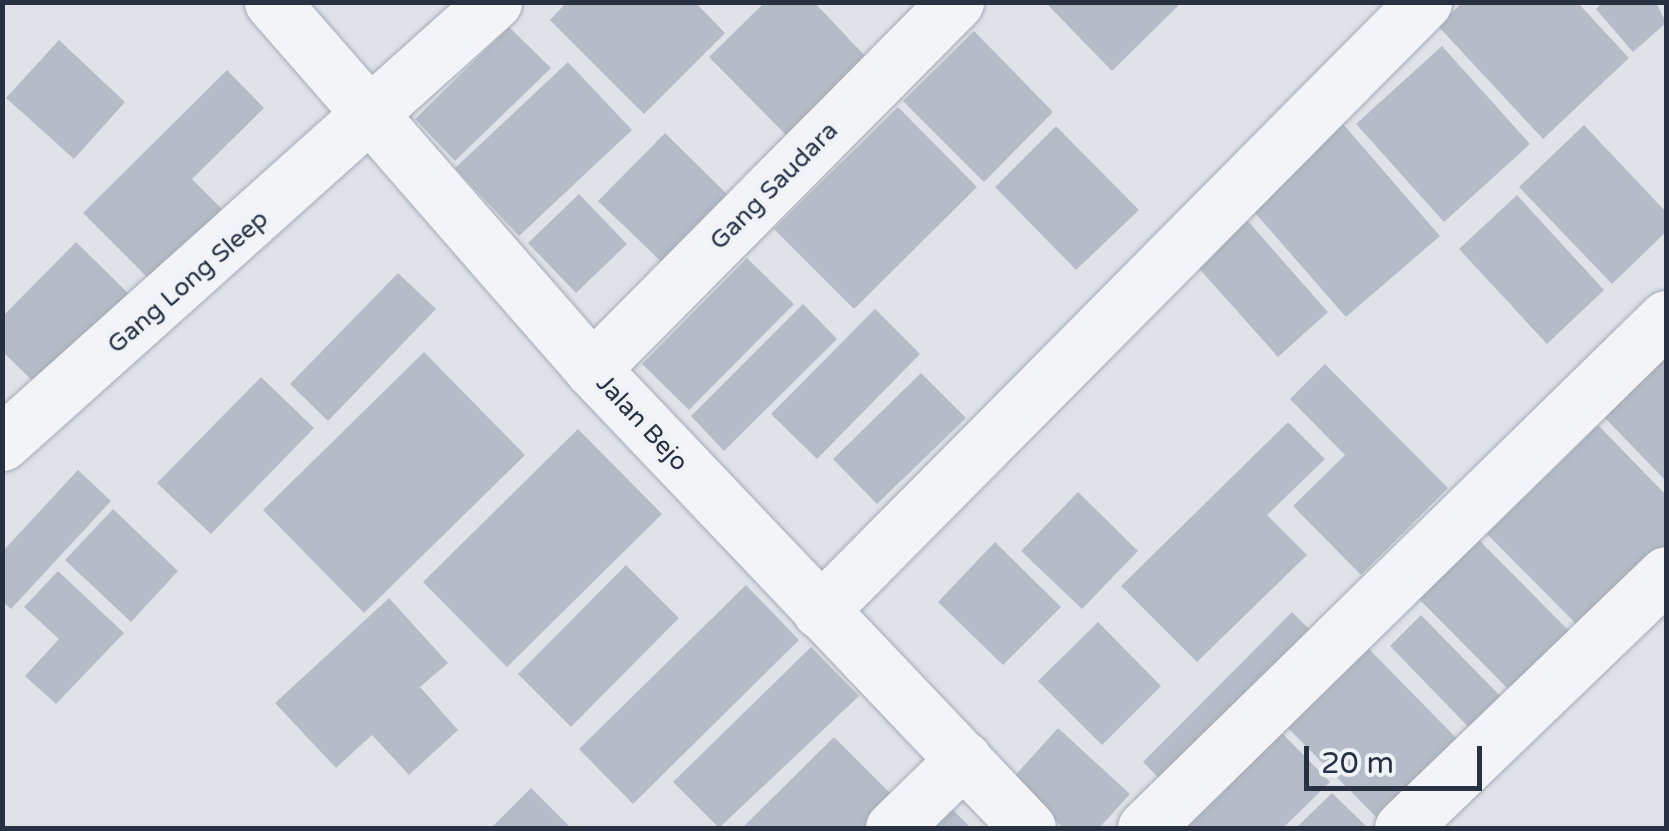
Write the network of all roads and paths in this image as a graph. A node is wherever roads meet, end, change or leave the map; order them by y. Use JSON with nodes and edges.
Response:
{"nodes":[{"id":1,"x":272,"y":2,"type":"edge"},
{"id":2,"x":494,"y":2,"type":"edge"},
{"id":3,"x":956,"y":2,"type":"edge"},
{"id":4,"x":1424,"y":2,"type":"edge"},
{"id":5,"x":373,"y":120,"type":"junction"},
{"id":6,"x":1666,"y":318,"type":"edge"},
{"id":7,"x":592,"y":370,"type":"junction"},
{"id":8,"x":2,"y":444,"type":"edge"},
{"id":9,"x":1666,"y":574,"type":"edge"},
{"id":10,"x":820,"y":611,"type":"junction"},
{"id":11,"x":964,"y":759,"type":"junction"},
{"id":12,"x":893,"y":828,"type":"edge"},
{"id":13,"x":1028,"y":828,"type":"edge"},
{"id":14,"x":1145,"y":828,"type":"edge"},
{"id":15,"x":1402,"y":828,"type":"edge"}],
"edges":[{"from":1,"to":5,"type":"street","name":"Jalan Bejo"},
{"from":2,"to":5,"type":"street","name":"Gang Long Sleep"},
{"from":3,"to":7,"type":"street","name":"Gang Saudara"},
{"from":4,"to":10,"type":"street"},
{"from":5,"to":7,"type":"street","name":"Jalan Bejo"},
{"from":5,"to":8,"type":"street","name":"Gang Long Sleep"},
{"from":6,"to":14,"type":"street"},
{"from":7,"to":10,"type":"street","name":"Jalan Bejo"},
{"from":9,"to":15,"type":"street"},
{"from":10,"to":11,"type":"street","name":"Jalan Bejo"},
{"from":11,"to":12,"type":"street"},
{"from":11,"to":13,"type":"street","name":"Jalan Bejo"}]}
